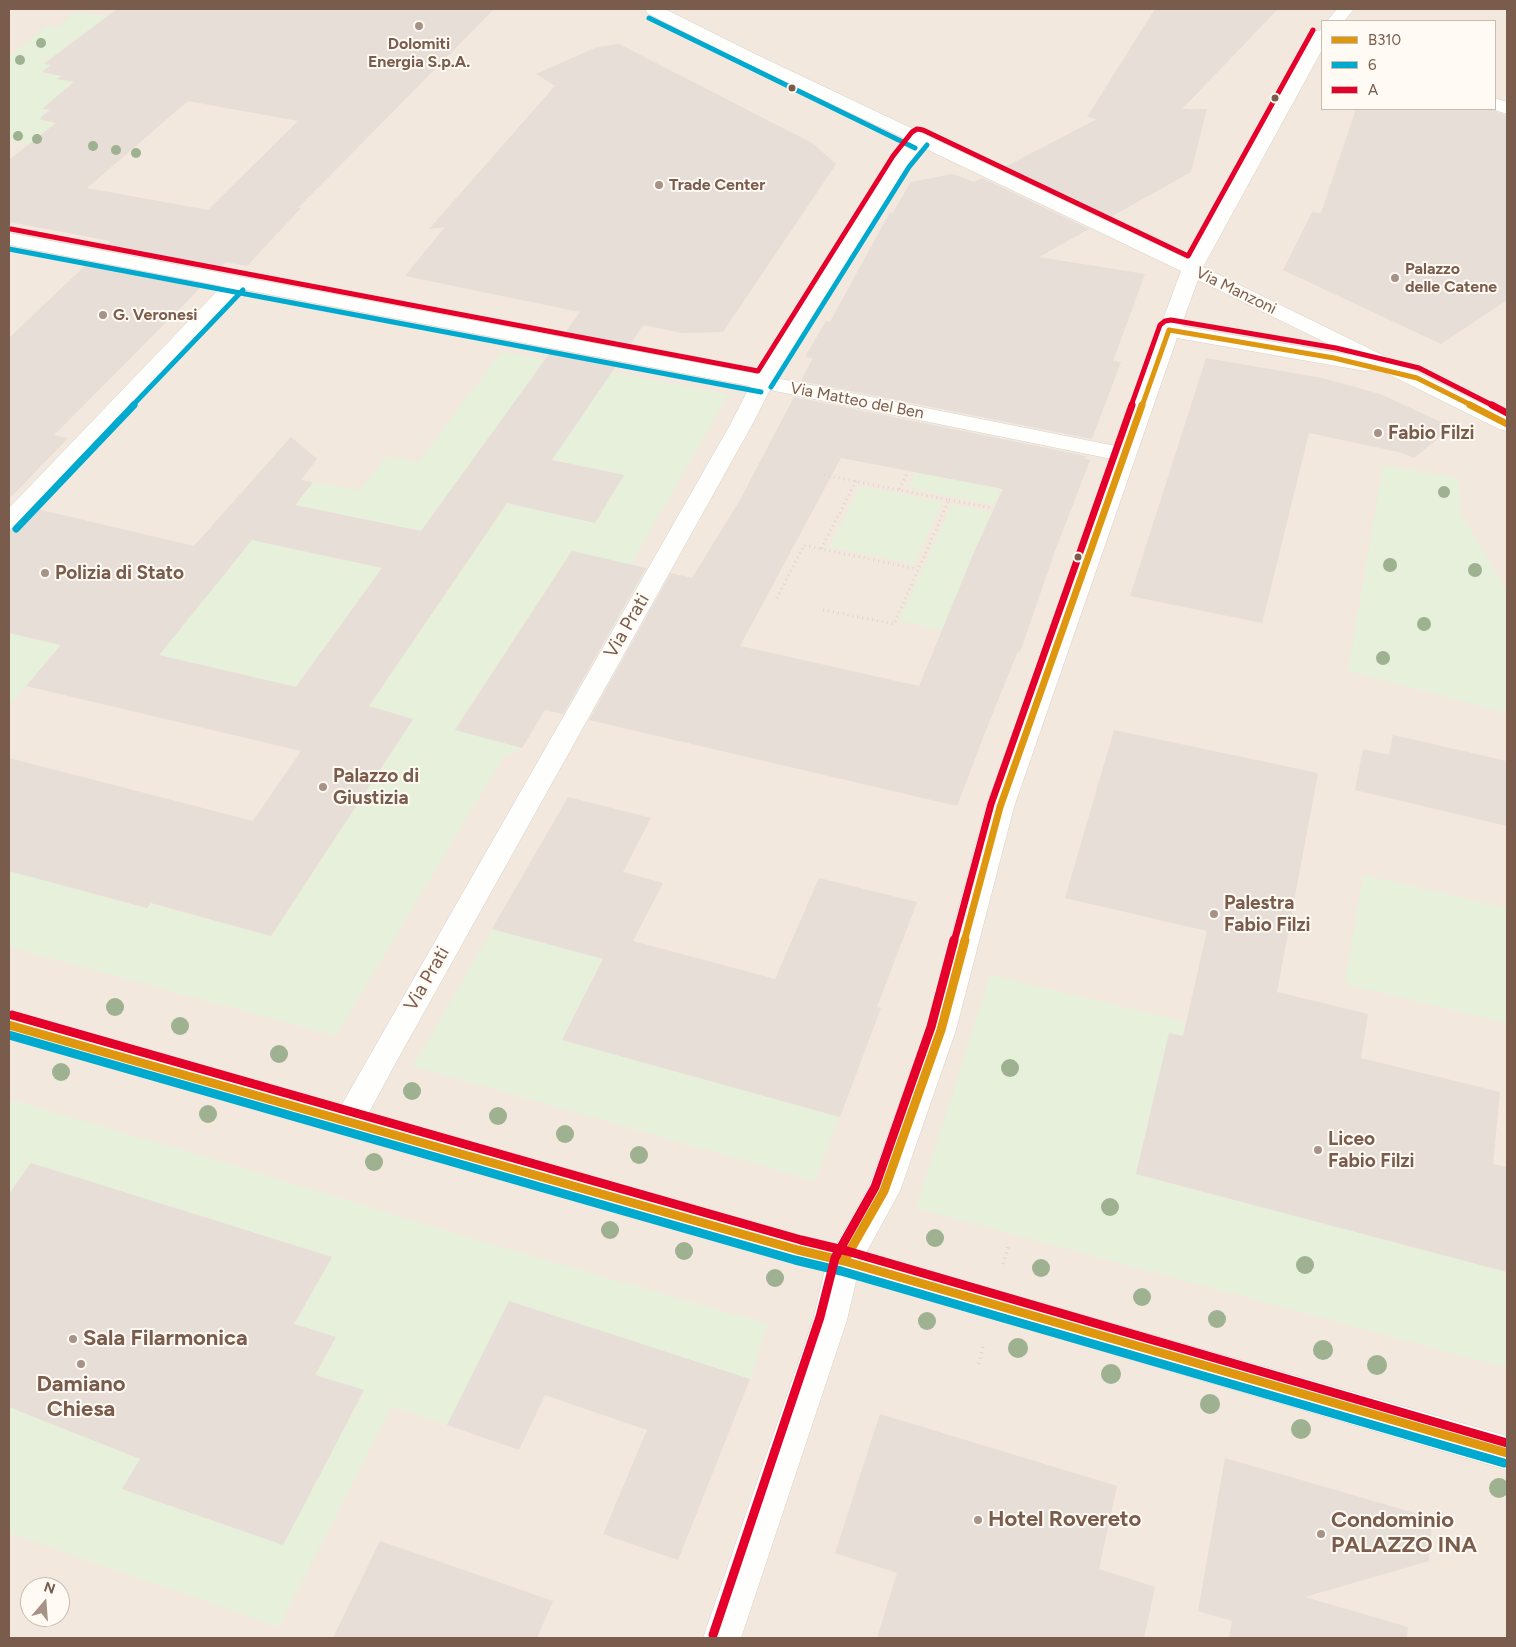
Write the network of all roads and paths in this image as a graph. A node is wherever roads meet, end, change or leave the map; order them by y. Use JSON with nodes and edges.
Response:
{"nodes":[{"id":1,"x":653,"y":9,"type":"edge"},
{"id":2,"x":1346,"y":9,"type":"edge"},
{"id":3,"x":1336,"y":20,"type":"edge"},
{"id":4,"x":1321,"y":37,"type":"edge"},
{"id":5,"x":919,"y":140,"type":"junction"},
{"id":6,"x":9,"y":239,"type":"edge"},
{"id":7,"x":1192,"y":268,"type":"junction"},
{"id":8,"x":236,"y":283,"type":"junction"},
{"id":9,"x":1170,"y":330,"type":"junction"},
{"id":10,"x":1416,"y":378,"type":"junction"},
{"id":11,"x":763,"y":382,"type":"junction"},
{"id":12,"x":1507,"y":424,"type":"edge"},
{"id":13,"x":1125,"y":455,"type":"junction"},
{"id":14,"x":908,"y":471,"type":"dead end"},
{"id":15,"x":824,"y":475,"type":"dead end"},
{"id":16,"x":856,"y":482,"type":"junction"},
{"id":17,"x":899,"y":490,"type":"junction"},
{"id":18,"x":949,"y":500,"type":"junction"},
{"id":19,"x":993,"y":508,"type":"dead end"},
{"id":20,"x":9,"y":522,"type":"edge"},
{"id":21,"x":821,"y":549,"type":"junction"},
{"id":22,"x":917,"y":569,"type":"junction"},
{"id":23,"x":777,"y":598,"type":"dead end"},
{"id":24,"x":823,"y":610,"type":"dead end"},
{"id":25,"x":9,"y":1025,"type":"edge"},
{"id":26,"x":348,"y":1122,"type":"junction"},
{"id":27,"x":844,"y":1261,"type":"junction"},
{"id":28,"x":1507,"y":1453,"type":"edge"},
{"id":29,"x":722,"y":1638,"type":"edge"}],
"edges":[{"from":1,"to":5,"type":"street","name":"Via Manzoni"},
{"from":2,"to":3,"type":"street"},
{"from":4,"to":7,"type":"street"},
{"from":5,"to":7,"type":"street","name":"Via Manzoni"},
{"from":5,"to":11,"type":"street","name":"Via Prati"},
{"from":6,"to":8,"type":"street","name":"Via Matteo del Ben"},
{"from":7,"to":9,"type":"street"},
{"from":7,"to":10,"type":"street","name":"Via Manzoni"},
{"from":8,"to":11,"type":"street","name":"Via Matteo del Ben"},
{"from":8,"to":20,"type":"street"},
{"from":9,"to":10,"type":"street","name":"Via Manzoni"},
{"from":9,"to":13,"type":"street"},
{"from":10,"to":12,"type":"street","name":"Via Manzoni"},
{"from":11,"to":13,"type":"street","name":"Via Matteo del Ben"},
{"from":11,"to":26,"type":"street","name":"Via Prati"},
{"from":13,"to":27,"type":"street"},
{"from":14,"to":17,"type":"path"},
{"from":15,"to":16,"type":"path"},
{"from":16,"to":17,"type":"path"},
{"from":16,"to":21,"type":"path"},
{"from":17,"to":18,"type":"path"},
{"from":18,"to":19,"type":"path"},
{"from":18,"to":22,"type":"path"},
{"from":21,"to":22,"type":"path"},
{"from":21,"to":23,"type":"path"},
{"from":22,"to":24,"type":"path"},
{"from":25,"to":26,"type":"street"},
{"from":26,"to":27,"type":"street"},
{"from":27,"to":28,"type":"street"},
{"from":27,"to":29,"type":"street"}]}
